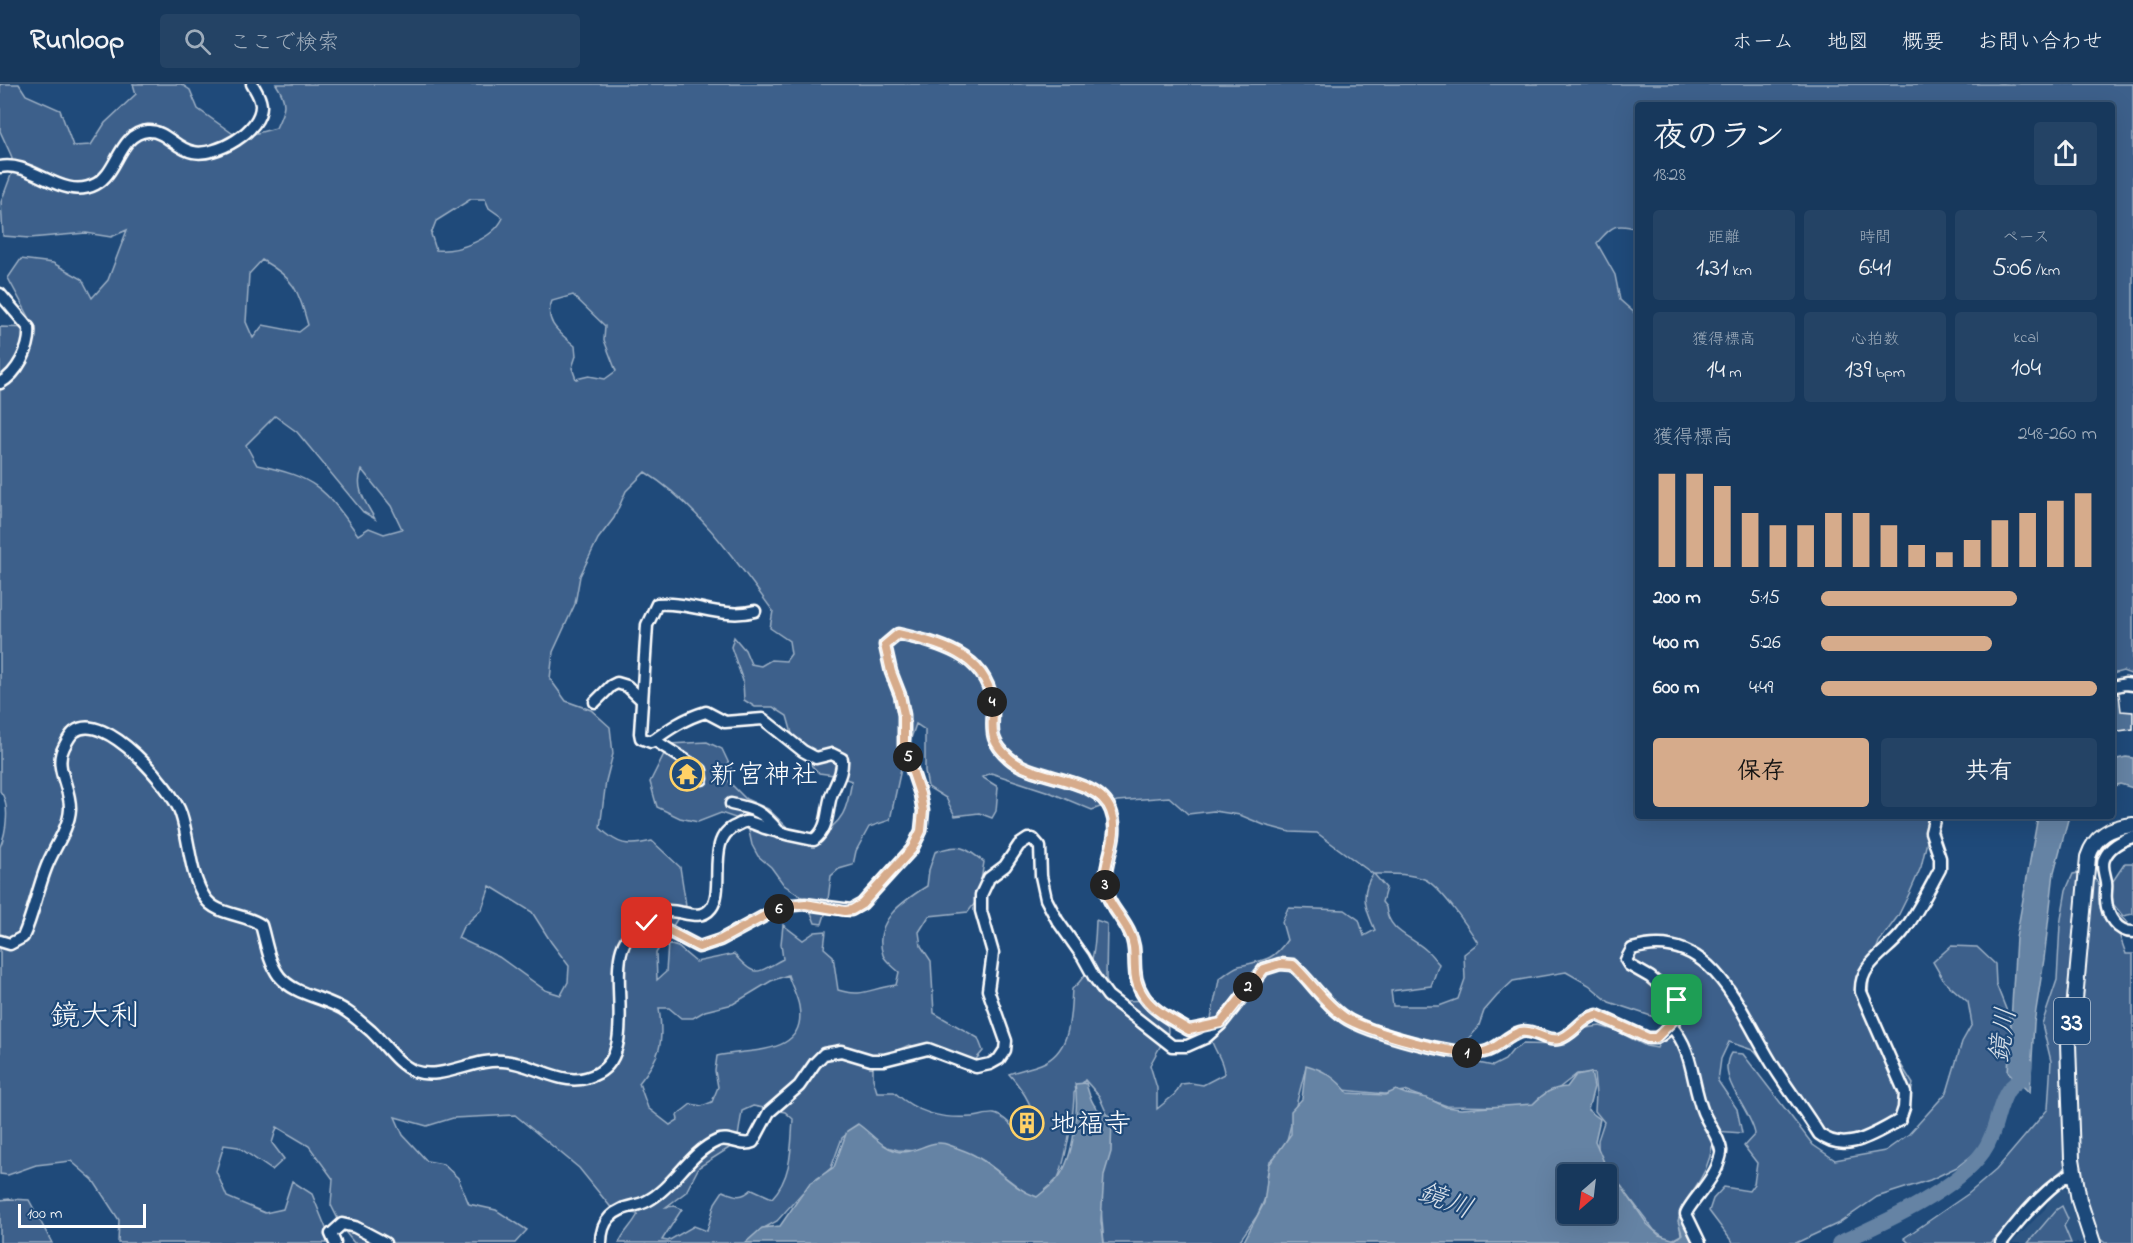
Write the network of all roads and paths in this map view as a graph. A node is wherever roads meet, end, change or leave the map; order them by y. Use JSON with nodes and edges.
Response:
{"nodes":[{"id":1,"x":252,"y":84,"type":"edge"},
{"id":2,"x":0,"y":167,"type":"edge"},
{"id":3,"x":0,"y":294,"type":"edge"},
{"id":4,"x":0,"y":383,"type":"edge"},
{"id":5,"x":755,"y":611,"type":"dead end"},
{"id":6,"x":2133,"y":685,"type":"edge"},
{"id":7,"x":2115,"y":687,"type":"edge"},
{"id":8,"x":642,"y":700,"type":"junction"},
{"id":9,"x":595,"y":702,"type":"dead end"},
{"id":10,"x":654,"y":740,"type":"junction"},
{"id":11,"x":702,"y":779,"type":"dead end"},
{"id":12,"x":731,"y":804,"type":"dead end"},
{"id":13,"x":1934,"y":819,"type":"edge"},
{"id":14,"x":2133,"y":825,"type":"edge"},
{"id":15,"x":779,"y":832,"type":"junction"},
{"id":16,"x":2133,"y":837,"type":"edge"},
{"id":17,"x":647,"y":923,"type":"junction"},
{"id":18,"x":2133,"y":932,"type":"edge"},
{"id":19,"x":0,"y":941,"type":"edge"},
{"id":20,"x":1221,"y":1023,"type":"junction"},
{"id":21,"x":1671,"y":1026,"type":"junction"},
{"id":22,"x":2075,"y":1172,"type":"junction"},
{"id":23,"x":335,"y":1243,"type":"edge"},
{"id":24,"x":385,"y":1243,"type":"edge"},
{"id":25,"x":601,"y":1243,"type":"edge"},
{"id":26,"x":1700,"y":1243,"type":"edge"},
{"id":27,"x":2001,"y":1243,"type":"edge"},
{"id":28,"x":2092,"y":1243,"type":"edge"}],
"edges":[{"from":1,"to":2,"type":"street"},
{"from":3,"to":4,"type":"street"},
{"from":5,"to":8,"type":"street"},
{"from":6,"to":7,"type":"street"},
{"from":8,"to":9,"type":"street"},
{"from":8,"to":10,"type":"street"},
{"from":10,"to":11,"type":"street"},
{"from":10,"to":15,"type":"street"},
{"from":12,"to":15,"type":"street"},
{"from":13,"to":21,"type":"street"},
{"from":14,"to":22,"type":"main road","number":"33"},
{"from":15,"to":17,"type":"street"},
{"from":16,"to":18,"type":"street"},
{"from":17,"to":19,"type":"street"},
{"from":17,"to":20,"type":"street"},
{"from":20,"to":21,"type":"street"},
{"from":20,"to":25,"type":"street"},
{"from":21,"to":26,"type":"street"},
{"from":22,"to":27,"type":"street"},
{"from":22,"to":28,"type":"main road","number":"33"},
{"from":23,"to":24,"type":"street"}]}
